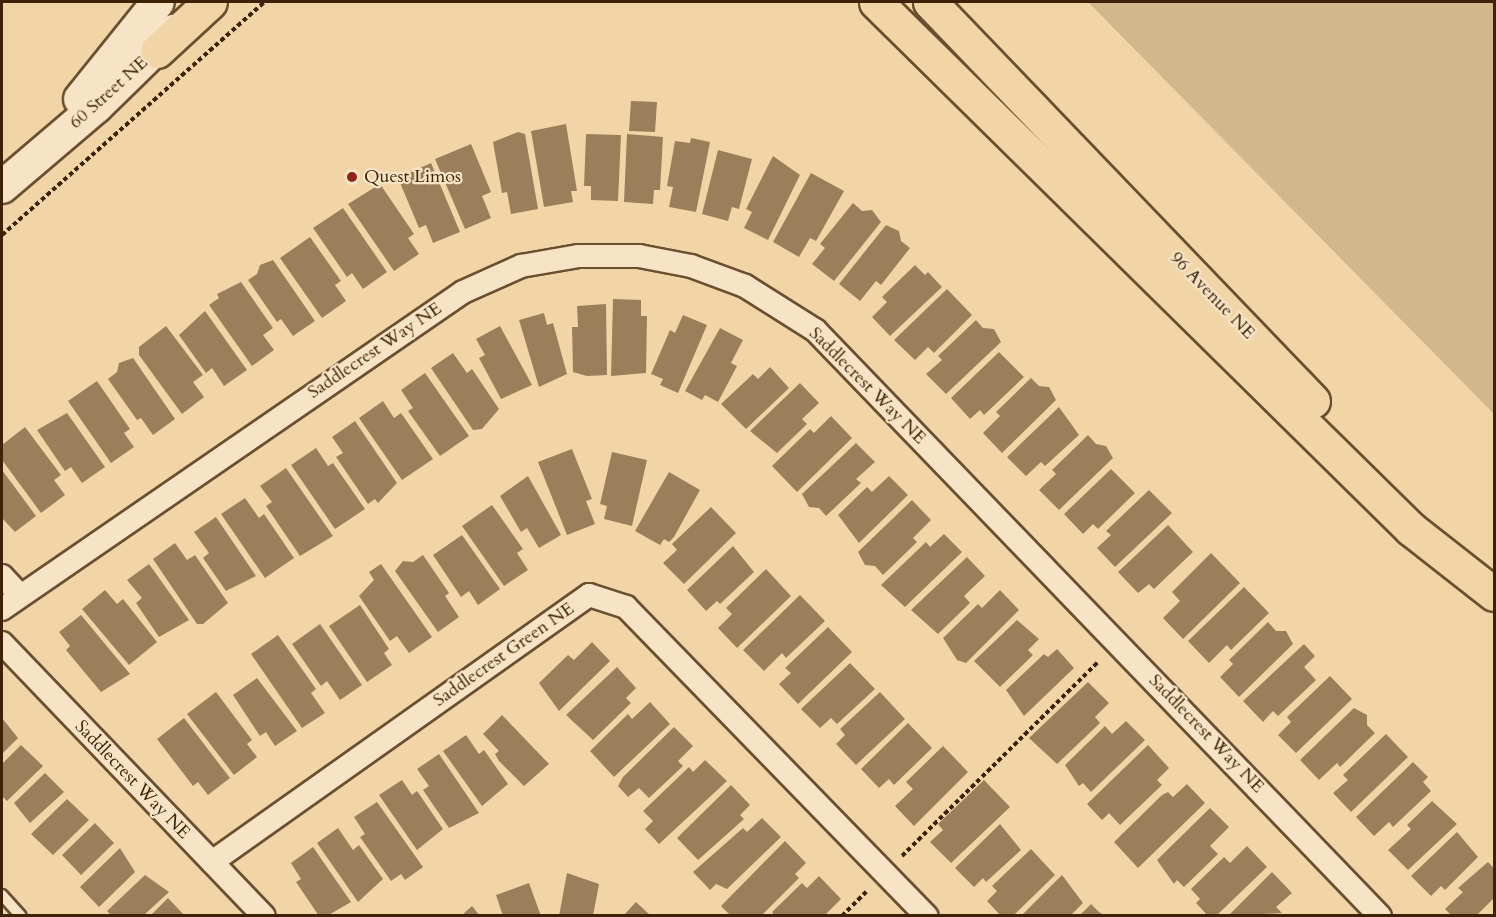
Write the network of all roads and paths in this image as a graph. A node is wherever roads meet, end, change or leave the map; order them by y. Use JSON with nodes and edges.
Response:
{"nodes":[{"id":1,"x":158,"y":2,"type":"edge"},
{"id":2,"x":198,"y":2,"type":"edge"},
{"id":3,"x":210,"y":2,"type":"edge"},
{"id":4,"x":264,"y":2,"type":"edge"},
{"id":5,"x":876,"y":2,"type":"edge"},
{"id":6,"x":930,"y":2,"type":"edge"},
{"id":7,"x":157,"y":51,"type":"junction"},
{"id":8,"x":7,"y":182,"type":"edge"},
{"id":9,"x":2,"y":235,"type":"edge"},
{"id":10,"x":2,"y":576,"type":"edge"},
{"id":11,"x":1494,"y":592,"type":"edge"},
{"id":12,"x":19,"y":594,"type":"junction"},
{"id":13,"x":2,"y":609,"type":"edge"},
{"id":14,"x":2,"y":643,"type":"edge"},
{"id":15,"x":1118,"y":643,"type":"junction"},
{"id":16,"x":212,"y":862,"type":"junction"},
{"id":17,"x":885,"y":873,"type":"junction"},
{"id":18,"x":2,"y":895,"type":"edge"},
{"id":19,"x":21,"y":915,"type":"edge"},
{"id":20,"x":264,"y":915,"type":"edge"},
{"id":21,"x":842,"y":915,"type":"edge"},
{"id":22,"x":926,"y":915,"type":"edge"},
{"id":23,"x":1380,"y":915,"type":"edge"}],
"edges":[{"from":1,"to":8,"type":"main road","name":"60 Street NE"},
{"from":2,"to":7,"type":"main road","name":"60 Street NE"},
{"from":3,"to":7,"type":"main road"},
{"from":4,"to":9,"type":"path"},
{"from":5,"to":11,"type":"main road"},
{"from":6,"to":11,"type":"main road","name":"96 Avenue NE"},
{"from":7,"to":8,"type":"main road","name":"60 Street NE"},
{"from":10,"to":12,"type":"street"},
{"from":12,"to":13,"type":"street","name":"Saddlecrest Way NE"},
{"from":12,"to":15,"type":"street","name":"Saddlecrest Way NE"},
{"from":14,"to":16,"type":"street","name":"Saddlecrest Way NE"},
{"from":15,"to":17,"type":"path"},
{"from":15,"to":23,"type":"street","name":"Saddlecrest Way NE"},
{"from":16,"to":17,"type":"street","name":"Saddlecrest Green NE"},
{"from":16,"to":20,"type":"street","name":"Saddlecrest Way NE"},
{"from":17,"to":21,"type":"path"},
{"from":17,"to":22,"type":"street","name":"Saddlecrest Green NE"},
{"from":18,"to":19,"type":"lane"}]}
